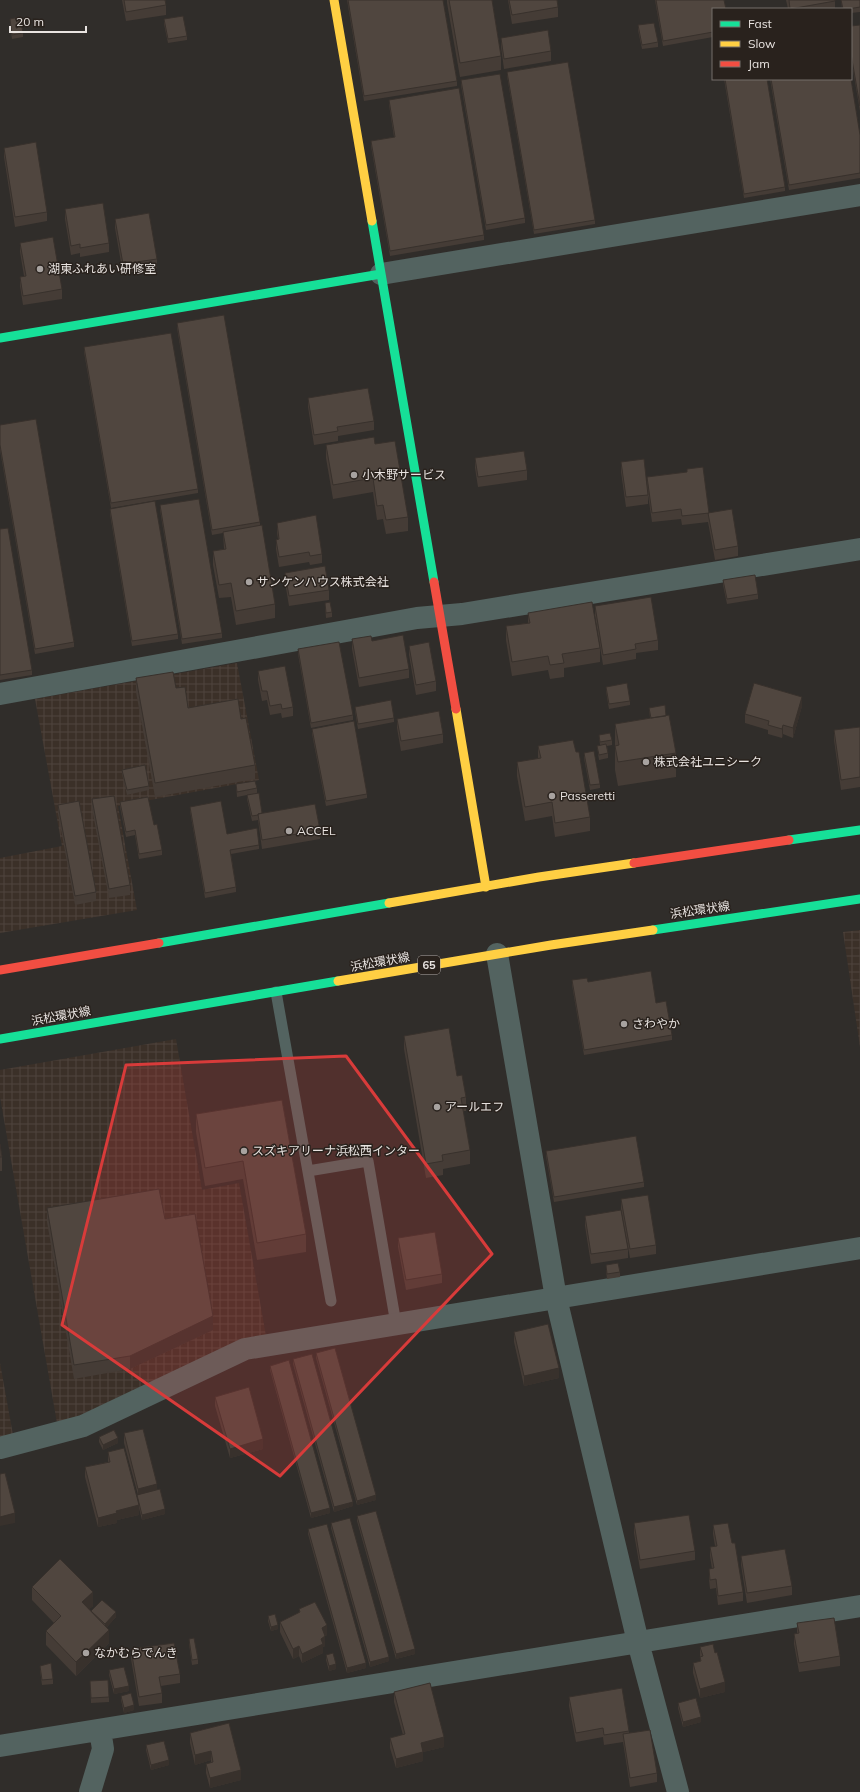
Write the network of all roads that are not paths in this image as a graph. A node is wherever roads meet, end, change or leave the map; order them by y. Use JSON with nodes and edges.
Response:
{"nodes":[{"id":1,"x":334,"y":0,"type":"edge"},
{"id":2,"x":860,"y":195,"type":"edge"},
{"id":3,"x":381,"y":274,"type":"junction"},
{"id":4,"x":0,"y":338,"type":"edge"},
{"id":5,"x":860,"y":549,"type":"edge"},
{"id":6,"x":439,"y":616,"type":"junction"},
{"id":7,"x":0,"y":694,"type":"edge"},
{"id":8,"x":860,"y":830,"type":"edge"},
{"id":9,"x":486,"y":887,"type":"junction"},
{"id":10,"x":860,"y":899,"type":"edge"},
{"id":11,"x":497,"y":954,"type":"junction"},
{"id":12,"x":0,"y":970,"type":"edge"},
{"id":13,"x":276,"y":992,"type":"junction"},
{"id":14,"x":0,"y":1039,"type":"edge"},
{"id":15,"x":308,"y":1171,"type":"junction"},
{"id":16,"x":860,"y":1248,"type":"edge"},
{"id":17,"x":556,"y":1298,"type":"junction"},
{"id":18,"x":331,"y":1301,"type":"dead end"},
{"id":19,"x":396,"y":1324,"type":"junction"},
{"id":20,"x":0,"y":1448,"type":"edge"},
{"id":21,"x":860,"y":1606,"type":"edge"},
{"id":22,"x":638,"y":1642,"type":"junction"},
{"id":23,"x":100,"y":1730,"type":"junction"},
{"id":24,"x":0,"y":1746,"type":"edge"},
{"id":25,"x":90,"y":1792,"type":"edge"},
{"id":26,"x":678,"y":1792,"type":"edge"}],
"edges":[{"from":1,"to":3,"type":"main road"},
{"from":2,"to":3,"type":"street"},
{"from":3,"to":4,"type":"main road"},
{"from":3,"to":6,"type":"main road"},
{"from":5,"to":6,"type":"street"},
{"from":6,"to":7,"type":"street"},
{"from":6,"to":9,"type":"main road"},
{"from":8,"to":9,"type":"main road"},
{"from":9,"to":12,"type":"main road"},
{"from":10,"to":11,"type":"main road","name":"浜松環状線","number":"65"},
{"from":11,"to":13,"type":"main road","name":"浜松環状線","number":"65"},
{"from":11,"to":17,"type":"street"},
{"from":13,"to":14,"type":"main road","name":"浜松環状線","number":"65"},
{"from":13,"to":15,"type":"lane"},
{"from":15,"to":18,"type":"lane"},
{"from":15,"to":19,"type":"lane"},
{"from":16,"to":17,"type":"street"},
{"from":17,"to":19,"type":"street"},
{"from":17,"to":22,"type":"street"},
{"from":19,"to":20,"type":"street"},
{"from":21,"to":22,"type":"street"},
{"from":22,"to":23,"type":"street"},
{"from":22,"to":26,"type":"street"},
{"from":23,"to":24,"type":"street"},
{"from":23,"to":25,"type":"street"}]}
